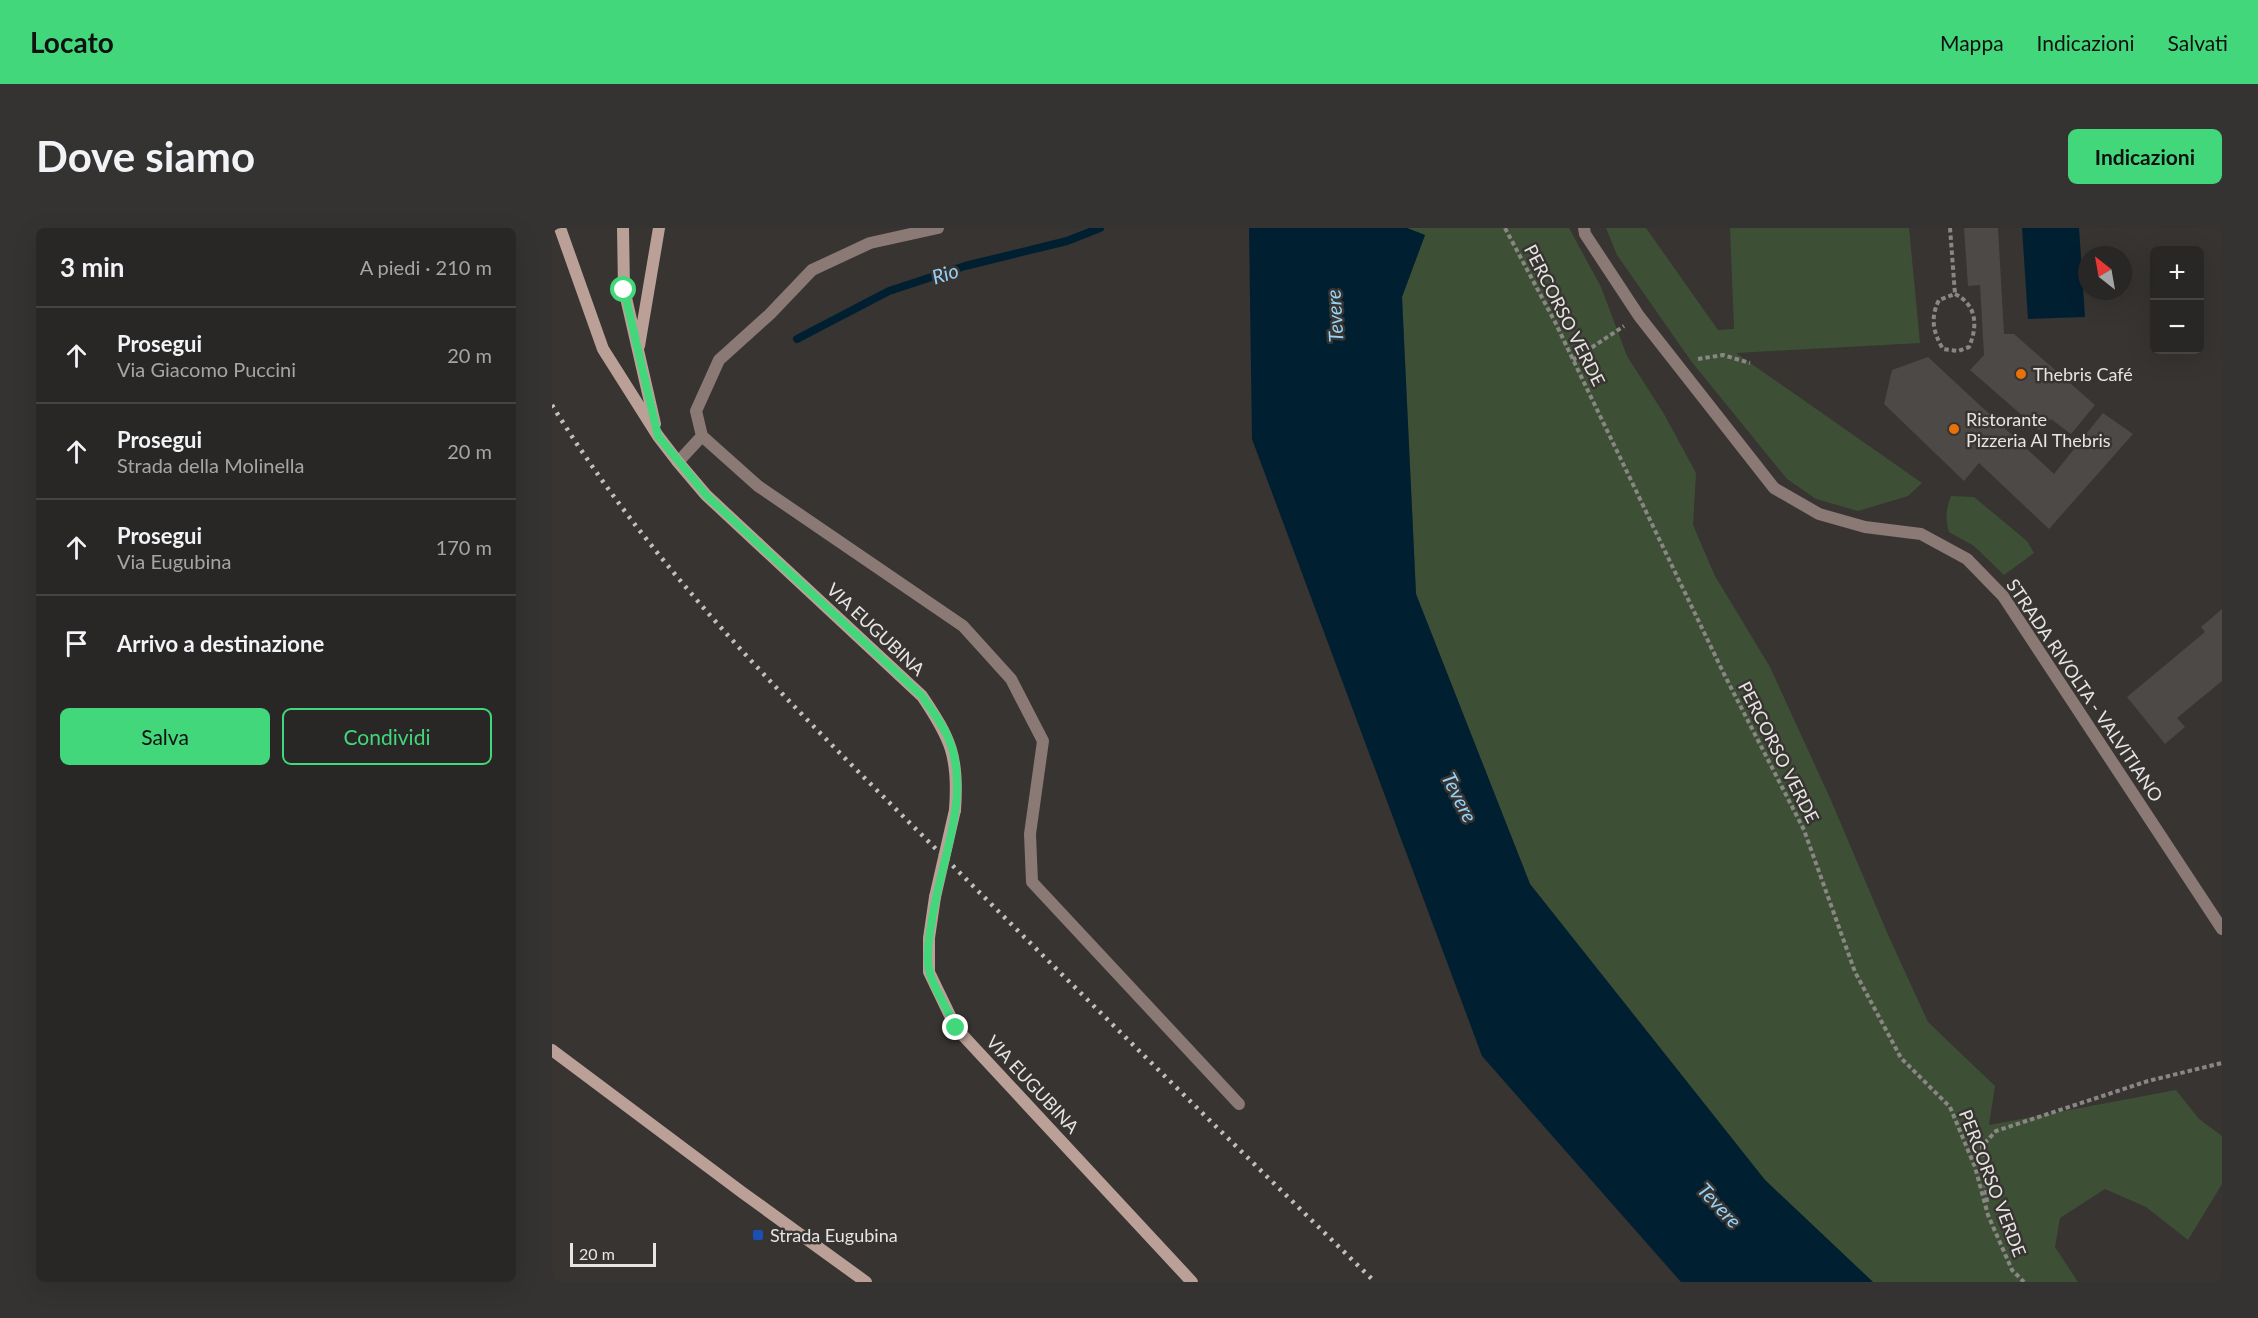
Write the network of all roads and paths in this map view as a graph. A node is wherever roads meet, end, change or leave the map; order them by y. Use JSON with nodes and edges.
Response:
{"nodes":[{"id":1,"x":560,"y":228,"type":"edge"},
{"id":2,"x":623,"y":228,"type":"edge"},
{"id":3,"x":659,"y":228,"type":"edge"},
{"id":4,"x":938,"y":228,"type":"edge"},
{"id":5,"x":1505,"y":228,"type":"edge"},
{"id":6,"x":1584,"y":228,"type":"edge"},
{"id":7,"x":1950,"y":228,"type":"edge"},
{"id":8,"x":1955,"y":294,"type":"junction"},
{"id":9,"x":1639,"y":316,"type":"junction"},
{"id":10,"x":638,"y":353,"type":"junction"},
{"id":11,"x":1573,"y":360,"type":"junction"},
{"id":12,"x":1677,"y":362,"type":"junction"},
{"id":13,"x":1750,"y":363,"type":"dead end"},
{"id":14,"x":658,"y":436,"type":"junction"},
{"id":15,"x":702,"y":436,"type":"junction"},
{"id":16,"x":678,"y":462,"type":"junction"},
{"id":17,"x":2222,"y":929,"type":"edge"},
{"id":18,"x":552,"y":1050,"type":"edge"},
{"id":19,"x":2222,"y":1063,"type":"edge"},
{"id":20,"x":1239,"y":1104,"type":"dead end"},
{"id":21,"x":1988,"y":1215,"type":"junction"},
{"id":22,"x":866,"y":1282,"type":"edge"},
{"id":23,"x":1192,"y":1282,"type":"edge"},
{"id":24,"x":2024,"y":1282,"type":"edge"}],
"edges":[{"from":1,"to":14,"type":"street","name":"VIA EUGUBINA"},
{"from":2,"to":10,"type":"street"},
{"from":3,"to":10,"type":"street"},
{"from":4,"to":15,"type":"lane"},
{"from":5,"to":11,"type":"path","name":"PERCORSO VERDE"},
{"from":6,"to":9,"type":"lane","name":"STRADA RIVOLTA - VALVITIANO"},
{"from":7,"to":8,"type":"path"},
{"from":8,"to":8,"type":"path"},
{"from":9,"to":11,"type":"path"},
{"from":9,"to":12,"type":"lane","name":"STRADA RIVOLTA - VALVITIANO"},
{"from":10,"to":14,"type":"street"},
{"from":11,"to":21,"type":"path","name":"PERCORSO VERDE"},
{"from":12,"to":13,"type":"path"},
{"from":12,"to":17,"type":"lane","name":"STRADA RIVOLTA - VALVITIANO"},
{"from":14,"to":16,"type":"street","name":"VIA EUGUBINA"},
{"from":15,"to":16,"type":"lane"},
{"from":15,"to":20,"type":"lane"},
{"from":16,"to":23,"type":"street","name":"VIA EUGUBINA","bridge":true},
{"from":18,"to":22,"type":"street"},
{"from":19,"to":21,"type":"path"},
{"from":21,"to":24,"type":"path","name":"PERCORSO VERDE"}]}
